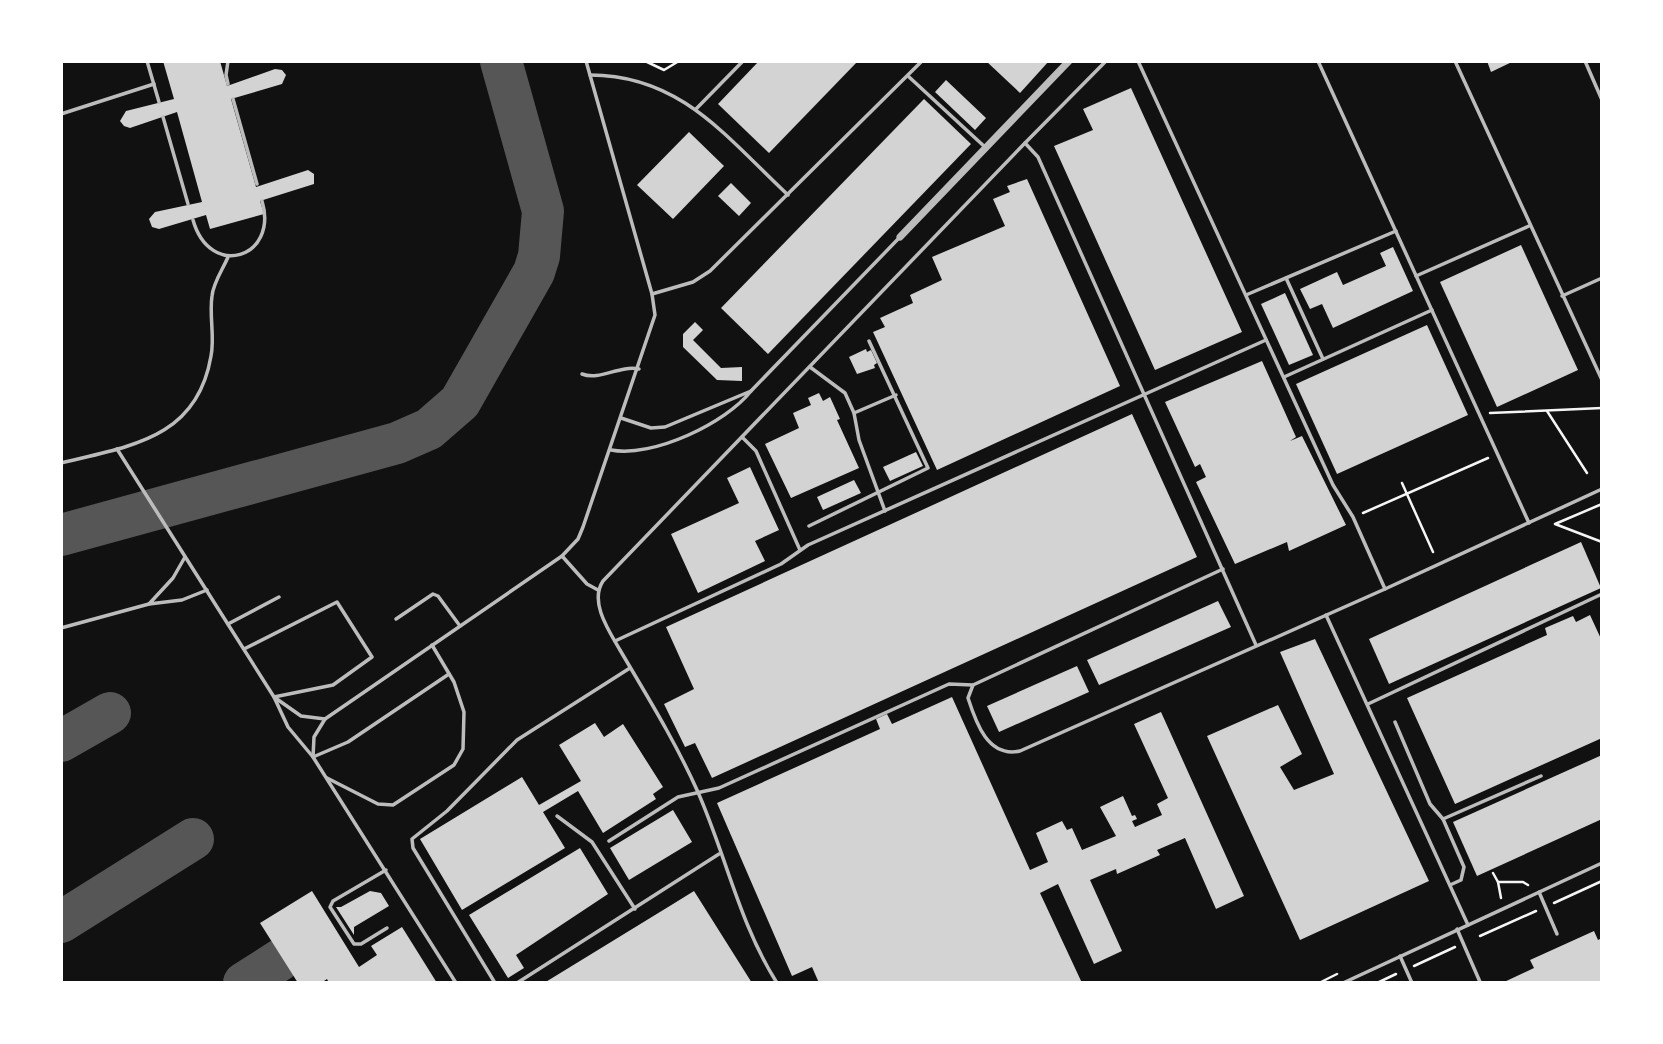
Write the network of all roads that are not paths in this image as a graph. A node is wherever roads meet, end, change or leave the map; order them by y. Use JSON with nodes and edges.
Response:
{"nodes":[{"id":1,"x":147,"y":61,"type":"edge"},
{"id":2,"x":228,"y":61,"type":"edge"},
{"id":3,"x":586,"y":61,"type":"edge"},
{"id":4,"x":743,"y":61,"type":"edge"},
{"id":5,"x":922,"y":61,"type":"edge"},
{"id":6,"x":1069,"y":61,"type":"edge"},
{"id":7,"x":1106,"y":61,"type":"edge"},
{"id":8,"x":1138,"y":61,"type":"edge"},
{"id":9,"x":1318,"y":61,"type":"edge"},
{"id":10,"x":1455,"y":61,"type":"edge"},
{"id":11,"x":1585,"y":61,"type":"edge"},
{"id":12,"x":589,"y":75,"type":"junction"},
{"id":13,"x":908,"y":76,"type":"junction"},
{"id":14,"x":154,"y":84,"type":"junction"},
{"id":15,"x":228,"y":84,"type":"dead end"},
{"id":16,"x":233,"y":99,"type":"dead end"},
{"id":17,"x":1602,"y":100,"type":"edge"},
{"id":18,"x":159,"y":102,"type":"dead end"},
{"id":19,"x":696,"y":109,"type":"junction"},
{"id":20,"x":61,"y":114,"type":"edge"},
{"id":21,"x":163,"y":117,"type":"dead end"},
{"id":22,"x":1026,"y":143,"type":"junction"},
{"id":23,"x":986,"y":148,"type":"junction"},
{"id":24,"x":257,"y":184,"type":"dead end"},
{"id":25,"x":788,"y":195,"type":"junction"},
{"id":26,"x":262,"y":201,"type":"dead end"},
{"id":27,"x":188,"y":204,"type":"dead end"},
{"id":28,"x":193,"y":220,"type":"dead end"},
{"id":29,"x":1529,"y":226,"type":"junction"},
{"id":30,"x":1396,"y":231,"type":"junction"},
{"id":31,"x":900,"y":237,"type":"joint"},
{"id":32,"x":228,"y":257,"type":"junction"},
{"id":33,"x":1416,"y":276,"type":"junction"},
{"id":34,"x":1286,"y":278,"type":"junction"},
{"id":35,"x":1602,"y":278,"type":"edge"},
{"id":36,"x":652,"y":294,"type":"junction"},
{"id":37,"x":1246,"y":295,"type":"junction"},
{"id":38,"x":1562,"y":296,"type":"junction"},
{"id":39,"x":1432,"y":310,"type":"junction"},
{"id":40,"x":1266,"y":340,"type":"junction"},
{"id":41,"x":869,"y":341,"type":"dead end"},
{"id":42,"x":1324,"y":359,"type":"junction"},
{"id":43,"x":810,"y":366,"type":"junction"},
{"id":44,"x":639,"y":369,"type":"junction"},
{"id":45,"x":582,"y":374,"type":"dead end"},
{"id":46,"x":1283,"y":377,"type":"junction"},
{"id":47,"x":1602,"y":380,"type":"edge"},
{"id":48,"x":751,"y":391,"type":"junction"},
{"id":49,"x":896,"y":395,"type":"junction"},
{"id":50,"x":1144,"y":395,"type":"junction"},
{"id":51,"x":855,"y":413,"type":"junction"},
{"id":52,"x":621,"y":418,"type":"junction"},
{"id":53,"x":741,"y":438,"type":"junction"},
{"id":54,"x":117,"y":449,"type":"junction"},
{"id":55,"x":611,"y":450,"type":"junction"},
{"id":56,"x":61,"y":463,"type":"edge"},
{"id":57,"x":1602,"y":489,"type":"edge"},
{"id":58,"x":877,"y":494,"type":"junction"},
{"id":59,"x":885,"y":511,"type":"junction"},
{"id":60,"x":1529,"y":523,"type":"junction"},
{"id":61,"x":809,"y":526,"type":"dead end"},
{"id":62,"x":800,"y":550,"type":"junction"},
{"id":63,"x":562,"y":556,"type":"junction"},
{"id":64,"x":185,"y":557,"type":"junction"},
{"id":65,"x":1223,"y":569,"type":"junction"},
{"id":66,"x":1385,"y":589,"type":"junction"},
{"id":67,"x":206,"y":590,"type":"junction"},
{"id":68,"x":598,"y":590,"type":"junction"},
{"id":69,"x":1602,"y":594,"type":"edge"},
{"id":70,"x":279,"y":597,"type":"dead end"},
{"id":71,"x":149,"y":604,"type":"junction"},
{"id":72,"x":1326,"y":615,"type":"junction"},
{"id":73,"x":396,"y":619,"type":"dead end"},
{"id":74,"x":228,"y":624,"type":"junction"},
{"id":75,"x":460,"y":626,"type":"junction"},
{"id":76,"x":61,"y":628,"type":"edge"},
{"id":77,"x":615,"y":641,"type":"junction"},
{"id":78,"x":432,"y":645,"type":"junction"},
{"id":79,"x":1256,"y":645,"type":"junction"},
{"id":80,"x":244,"y":649,"type":"junction"},
{"id":81,"x":630,"y":667,"type":"junction"},
{"id":82,"x":449,"y":674,"type":"junction"},
{"id":83,"x":973,"y":685,"type":"junction"},
{"id":84,"x":274,"y":697,"type":"junction"},
{"id":85,"x":1368,"y":704,"type":"junction"},
{"id":86,"x":325,"y":719,"type":"junction"},
{"id":87,"x":1395,"y":722,"type":"dead end"},
{"id":88,"x":313,"y":757,"type":"junction"},
{"id":89,"x":1541,"y":775,"type":"dead end"},
{"id":90,"x":326,"y":778,"type":"junction"},
{"id":91,"x":698,"y":793,"type":"junction"},
{"id":92,"x":557,"y":816,"type":"dead end"},
{"id":93,"x":1443,"y":819,"type":"junction"},
{"id":94,"x":609,"y":841,"type":"dead end"},
{"id":95,"x":719,"y":854,"type":"junction"},
{"id":96,"x":1602,"y":863,"type":"edge"},
{"id":97,"x":386,"y":870,"type":"junction"},
{"id":98,"x":1450,"y":886,"type":"junction"},
{"id":99,"x":1539,"y":892,"type":"junction"},
{"id":100,"x":635,"y":909,"type":"junction"},
{"id":101,"x":1468,"y":925,"type":"junction"},
{"id":102,"x":387,"y":928,"type":"dead end"},
{"id":103,"x":1457,"y":929,"type":"junction"},
{"id":104,"x":1557,"y":934,"type":"dead end"},
{"id":105,"x":1400,"y":956,"type":"junction"},
{"id":106,"x":1480,"y":982,"type":"edge"},
{"id":107,"x":456,"y":983,"type":"edge"},
{"id":108,"x":495,"y":983,"type":"edge"},
{"id":109,"x":517,"y":983,"type":"edge"},
{"id":110,"x":777,"y":983,"type":"edge"},
{"id":111,"x":1343,"y":983,"type":"edge"},
{"id":112,"x":1412,"y":983,"type":"edge"}],
"edges":[{"from":1,"to":14,"type":"lane"},
{"from":2,"to":15,"type":"lane"},
{"from":3,"to":12,"type":"lane"},
{"from":4,"to":19,"type":"lane"},
{"from":5,"to":13,"type":"lane"},
{"from":6,"to":23,"type":"street"},
{"from":7,"to":22,"type":"lane"},
{"from":8,"to":37,"type":"lane"},
{"from":9,"to":30,"type":"lane"},
{"from":10,"to":29,"type":"lane"},
{"from":11,"to":17,"type":"lane"},
{"from":12,"to":19,"type":"lane"},
{"from":12,"to":36,"type":"lane"},
{"from":13,"to":23,"type":"lane"},
{"from":13,"to":25,"type":"lane"},
{"from":14,"to":18,"type":"lane"},
{"from":14,"to":20,"type":"lane"},
{"from":16,"to":24,"type":"lane"},
{"from":19,"to":25,"type":"lane"},
{"from":21,"to":27,"type":"lane"},
{"from":22,"to":43,"type":"lane"},
{"from":22,"to":50,"type":"lane"},
{"from":23,"to":31,"type":"street"},
{"from":25,"to":36,"type":"lane"},
{"from":26,"to":32,"type":"lane"},
{"from":28,"to":32,"type":"lane"},
{"from":29,"to":33,"type":"lane"},
{"from":29,"to":38,"type":"lane"},
{"from":30,"to":33,"type":"lane"},
{"from":30,"to":34,"type":"lane"},
{"from":31,"to":48,"type":"lane"},
{"from":32,"to":54,"type":"lane"},
{"from":33,"to":39,"type":"lane"},
{"from":34,"to":37,"type":"lane"},
{"from":34,"to":42,"type":"lane"},
{"from":35,"to":38,"type":"lane"},
{"from":36,"to":44,"type":"lane"},
{"from":37,"to":40,"type":"lane"},
{"from":38,"to":47,"type":"lane"},
{"from":39,"to":42,"type":"lane"},
{"from":39,"to":60,"type":"lane"},
{"from":40,"to":46,"type":"lane"},
{"from":40,"to":50,"type":"lane"},
{"from":41,"to":49,"type":"lane"},
{"from":42,"to":46,"type":"lane"},
{"from":43,"to":51,"type":"lane"},
{"from":43,"to":53,"type":"lane"},
{"from":44,"to":45,"type":"lane"},
{"from":44,"to":52,"type":"lane"},
{"from":46,"to":66,"type":"lane"},
{"from":48,"to":52,"type":"lane"},
{"from":48,"to":55,"type":"lane"},
{"from":49,"to":51,"type":"lane"},
{"from":49,"to":58,"type":"lane"},
{"from":50,"to":59,"type":"lane"},
{"from":50,"to":65,"type":"lane"},
{"from":51,"to":58,"type":"lane"},
{"from":52,"to":55,"type":"lane"},
{"from":53,"to":62,"type":"lane"},
{"from":53,"to":68,"type":"lane"},
{"from":54,"to":56,"type":"lane"},
{"from":54,"to":64,"type":"lane"},
{"from":55,"to":63,"type":"lane"},
{"from":57,"to":60,"type":"lane"},
{"from":58,"to":59,"type":"lane"},
{"from":58,"to":61,"type":"lane"},
{"from":59,"to":62,"type":"lane"},
{"from":60,"to":66,"type":"lane"},
{"from":62,"to":77,"type":"lane"},
{"from":63,"to":68,"type":"lane"},
{"from":63,"to":75,"type":"lane"},
{"from":64,"to":67,"type":"lane"},
{"from":64,"to":71,"type":"lane"},
{"from":65,"to":79,"type":"lane"},
{"from":65,"to":83,"type":"lane"},
{"from":66,"to":72,"type":"lane"},
{"from":67,"to":71,"type":"lane"},
{"from":67,"to":74,"type":"lane"},
{"from":68,"to":77,"type":"lane"},
{"from":69,"to":85,"type":"lane"},
{"from":70,"to":74,"type":"lane"},
{"from":71,"to":76,"type":"lane"},
{"from":72,"to":79,"type":"lane"},
{"from":72,"to":85,"type":"lane"},
{"from":73,"to":75,"type":"lane"},
{"from":74,"to":80,"type":"lane"},
{"from":75,"to":78,"type":"lane"},
{"from":77,"to":81,"type":"lane"},
{"from":78,"to":82,"type":"lane"},
{"from":78,"to":86,"type":"lane"},
{"from":79,"to":83,"type":"lane"},
{"from":80,"to":84,"type":"lane"},
{"from":80,"to":84,"type":"lane"},
{"from":81,"to":91,"type":"lane"},
{"from":81,"to":108,"type":"lane"},
{"from":82,"to":88,"type":"lane"},
{"from":82,"to":90,"type":"lane"},
{"from":83,"to":91,"type":"lane"},
{"from":84,"to":86,"type":"lane"},
{"from":84,"to":88,"type":"lane"},
{"from":85,"to":98,"type":"lane"},
{"from":86,"to":88,"type":"lane"},
{"from":87,"to":93,"type":"lane"},
{"from":88,"to":90,"type":"lane"},
{"from":89,"to":93,"type":"lane"},
{"from":90,"to":97,"type":"lane"},
{"from":91,"to":94,"type":"lane"},
{"from":91,"to":95,"type":"lane"},
{"from":92,"to":100,"type":"lane"},
{"from":93,"to":98,"type":"lane"},
{"from":95,"to":100,"type":"lane"},
{"from":95,"to":110,"type":"lane"},
{"from":96,"to":99,"type":"lane"},
{"from":97,"to":102,"type":"lane"},
{"from":97,"to":107,"type":"lane"},
{"from":98,"to":101,"type":"lane"},
{"from":99,"to":101,"type":"lane"},
{"from":99,"to":104,"type":"lane"},
{"from":100,"to":109,"type":"lane"},
{"from":101,"to":103,"type":"lane"},
{"from":103,"to":105,"type":"lane"},
{"from":103,"to":106,"type":"lane"},
{"from":105,"to":111,"type":"lane"},
{"from":105,"to":112,"type":"lane"}]}
